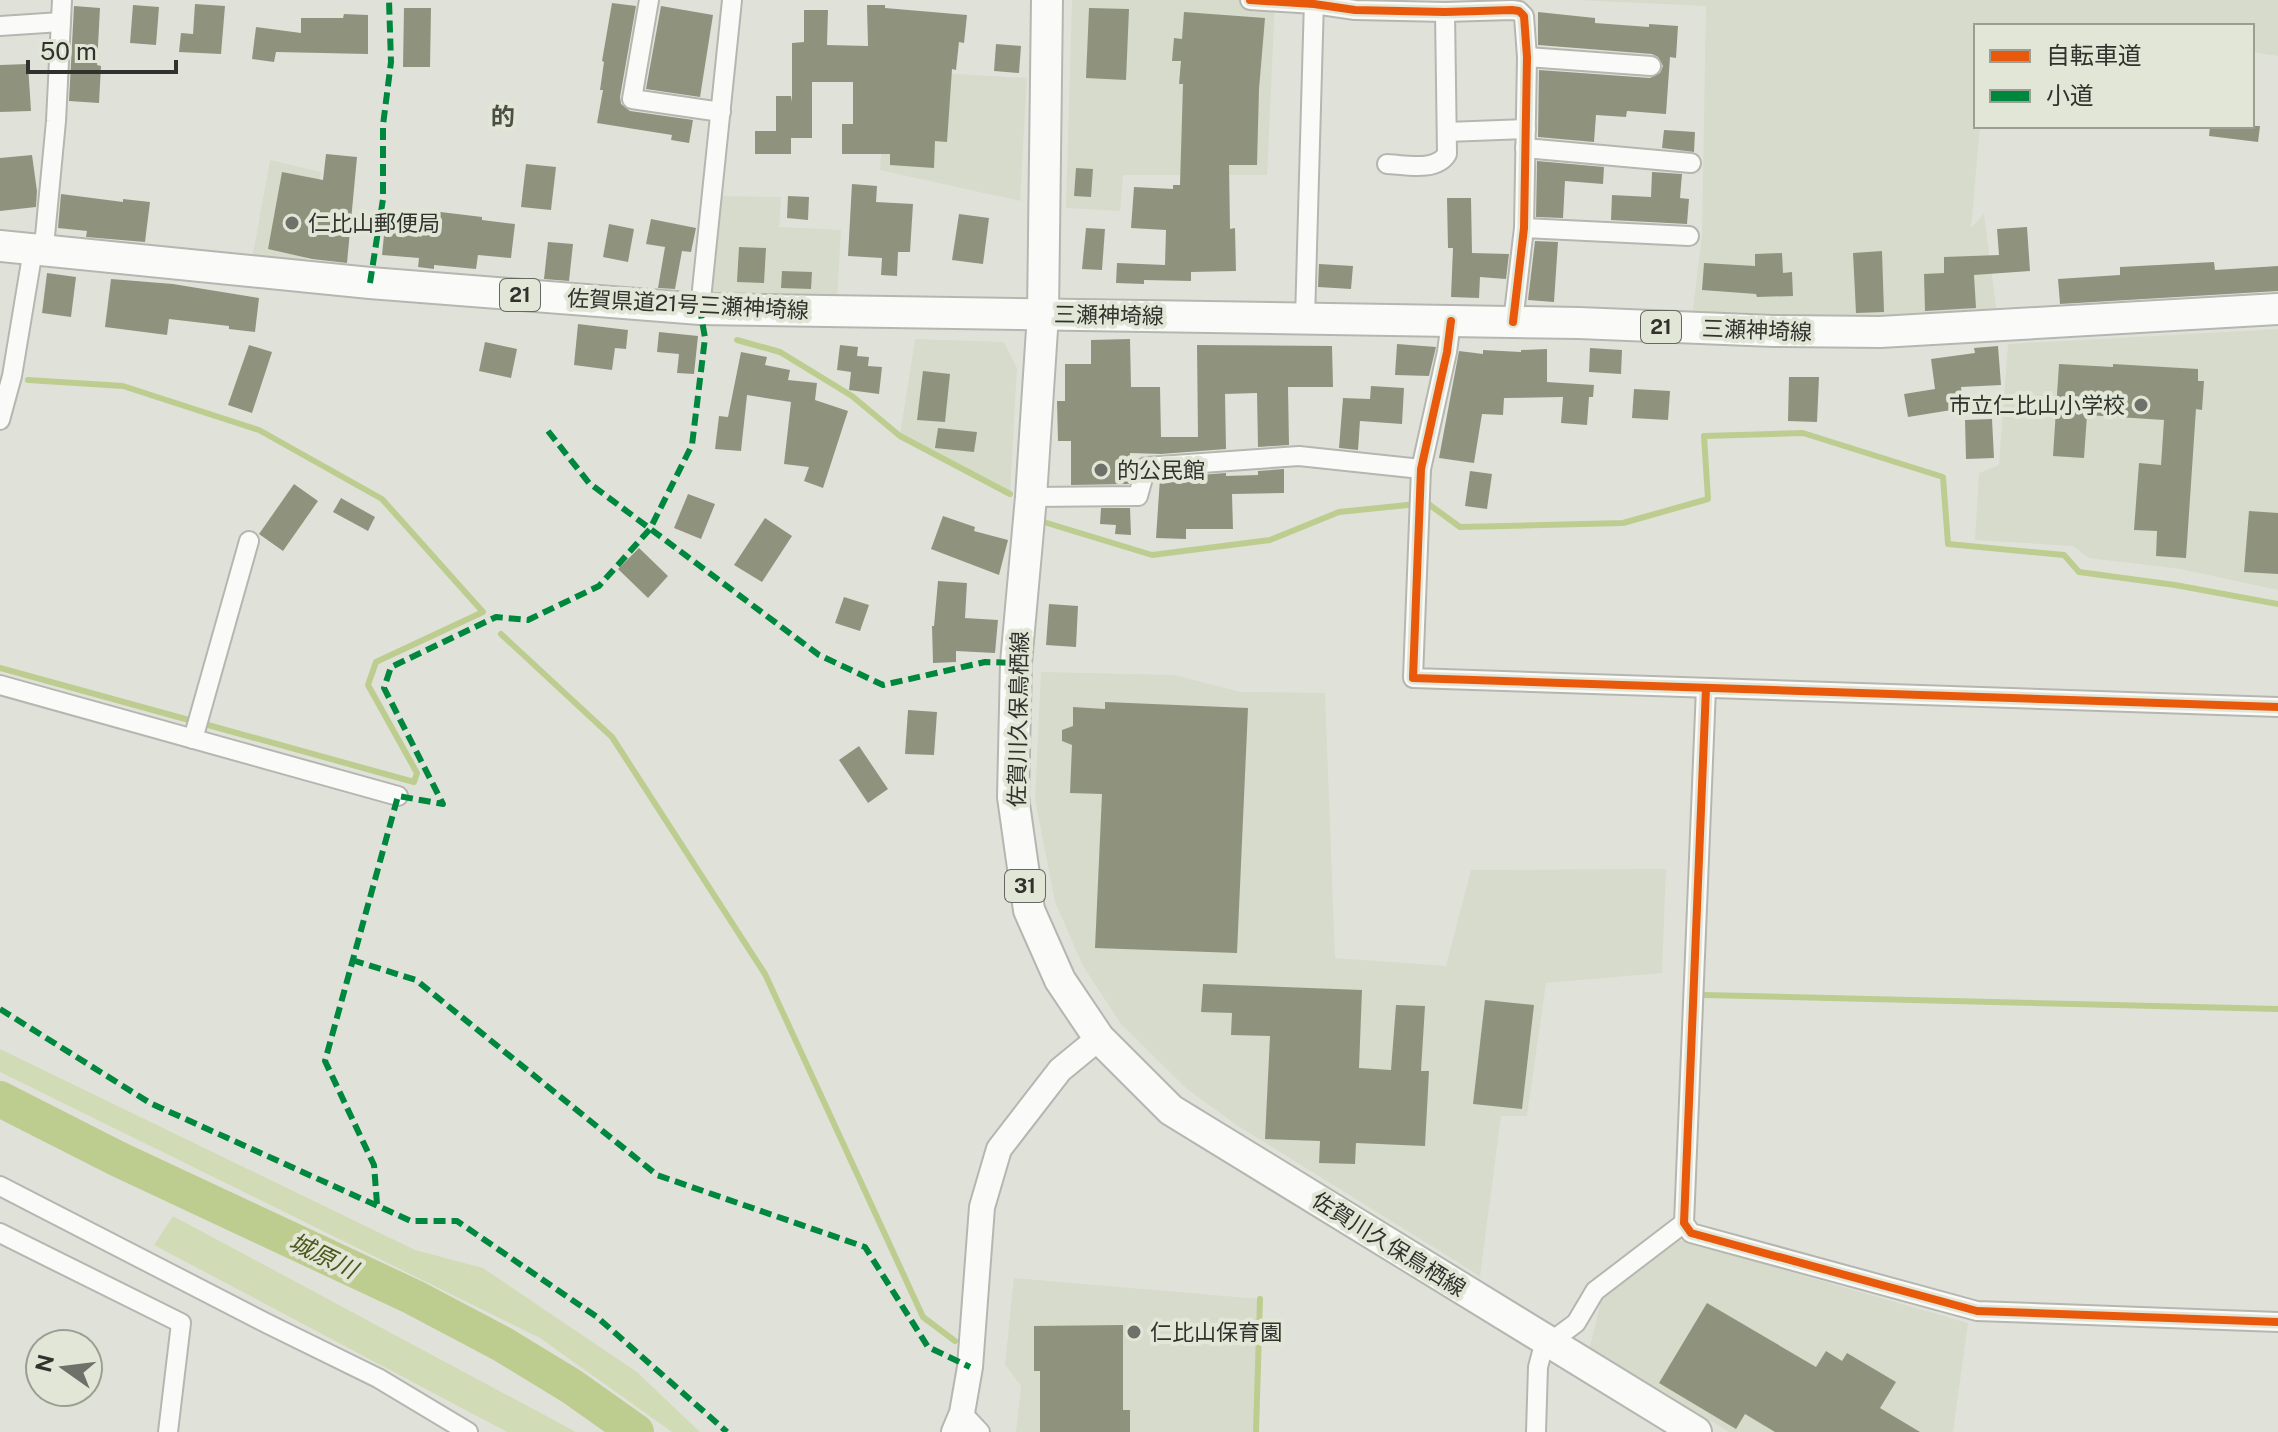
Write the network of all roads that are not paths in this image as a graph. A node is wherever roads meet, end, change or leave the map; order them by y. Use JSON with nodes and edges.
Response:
{"nodes":[{"id":1,"x":62,"y":0,"type":"edge"},
{"id":2,"x":649,"y":0,"type":"edge"},
{"id":3,"x":732,"y":0,"type":"edge"},
{"id":4,"x":1047,"y":0,"type":"edge"},
{"id":5,"x":1250,"y":0,"type":"edge"},
{"id":6,"x":1314,"y":2,"type":"edge"},
{"id":7,"x":1445,"y":12,"type":"junction"},
{"id":8,"x":61,"y":22,"type":"junction"},
{"id":9,"x":0,"y":26,"type":"edge"},
{"id":10,"x":1527,"y":57,"type":"junction"},
{"id":11,"x":1651,"y":66,"type":"dead end"},
{"id":12,"x":721,"y":112,"type":"junction"},
{"id":13,"x":1526,"y":129,"type":"junction"},
{"id":14,"x":1447,"y":132,"type":"junction"},
{"id":15,"x":1525,"y":148,"type":"junction"},
{"id":16,"x":1691,"y":163,"type":"dead end"},
{"id":17,"x":1387,"y":164,"type":"dead end"},
{"id":18,"x":1524,"y":228,"type":"junction"},
{"id":19,"x":1689,"y":236,"type":"dead end"},
{"id":20,"x":0,"y":246,"type":"edge"},
{"id":21,"x":38,"y":249,"type":"junction"},
{"id":22,"x":700,"y":309,"type":"junction"},
{"id":23,"x":2278,"y":309,"type":"edge"},
{"id":24,"x":1043,"y":314,"type":"junction"},
{"id":25,"x":1305,"y":319,"type":"junction"},
{"id":26,"x":1451,"y":321,"type":"junction"},
{"id":27,"x":1513,"y":322,"type":"junction"},
{"id":28,"x":0,"y":420,"type":"edge"},
{"id":29,"x":1421,"y":469,"type":"junction"},
{"id":30,"x":1031,"y":497,"type":"junction"},
{"id":31,"x":249,"y":541,"type":"dead end"},
{"id":32,"x":0,"y":685,"type":"edge"},
{"id":33,"x":1706,"y":688,"type":"junction"},
{"id":34,"x":2278,"y":707,"type":"edge"},
{"id":35,"x":193,"y":739,"type":"junction"},
{"id":36,"x":398,"y":796,"type":"dead end"},
{"id":37,"x":1099,"y":1038,"type":"junction"},
{"id":38,"x":0,"y":1186,"type":"edge"},
{"id":39,"x":1684,"y":1223,"type":"junction"},
{"id":40,"x":0,"y":1233,"type":"edge"},
{"id":41,"x":2278,"y":1322,"type":"edge"},
{"id":42,"x":1549,"y":1343,"type":"junction"},
{"id":43,"x":958,"y":1422,"type":"edge"},
{"id":44,"x":168,"y":1432,"type":"edge"},
{"id":45,"x":468,"y":1432,"type":"edge"},
{"id":46,"x":980,"y":1432,"type":"edge"},
{"id":47,"x":1536,"y":1432,"type":"edge"},
{"id":48,"x":1696,"y":1432,"type":"edge"}],
"edges":[{"from":1,"to":8,"type":"street"},
{"from":2,"to":12,"type":"street"},
{"from":3,"to":12,"type":"street"},
{"from":4,"to":24,"type":"main road","name":"佐賀川久保鳥栖線","number":"31"},
{"from":5,"to":6,"type":"street"},
{"from":6,"to":7,"type":"street"},
{"from":6,"to":25,"type":"street"},
{"from":7,"to":10,"type":"street"},
{"from":7,"to":14,"type":"street"},
{"from":8,"to":9,"type":"street"},
{"from":8,"to":21,"type":"street"},
{"from":10,"to":11,"type":"street"},
{"from":10,"to":13,"type":"street"},
{"from":12,"to":22,"type":"street"},
{"from":13,"to":14,"type":"street"},
{"from":13,"to":15,"type":"street"},
{"from":14,"to":17,"type":"street"},
{"from":15,"to":16,"type":"street"},
{"from":15,"to":18,"type":"street"},
{"from":18,"to":19,"type":"street"},
{"from":18,"to":27,"type":"street"},
{"from":20,"to":21,"type":"main road","name":"佐賀県道21号三瀬神埼線","number":"21"},
{"from":21,"to":22,"type":"main road","name":"佐賀県道21号三瀬神埼線","number":"21"},
{"from":21,"to":28,"type":"street"},
{"from":22,"to":24,"type":"main road","name":"佐賀県道21号三瀬神埼線","number":"21"},
{"from":23,"to":27,"type":"main road","name":"三瀬神埼線","number":"21"},
{"from":24,"to":25,"type":"main road","name":"三瀬神埼線","number":"21"},
{"from":24,"to":30,"type":"main road","name":"佐賀川久保鳥栖線","number":"31"},
{"from":25,"to":26,"type":"main road","name":"三瀬神埼線","number":"21"},
{"from":26,"to":27,"type":"main road","name":"三瀬神埼線","number":"21"},
{"from":26,"to":29,"type":"street"},
{"from":29,"to":30,"type":"street"},
{"from":29,"to":33,"type":"street"},
{"from":30,"to":37,"type":"main road","name":"佐賀川久保鳥栖線","number":"31"},
{"from":31,"to":35,"type":"street"},
{"from":32,"to":35,"type":"street"},
{"from":33,"to":34,"type":"street"},
{"from":33,"to":39,"type":"street"},
{"from":35,"to":36,"type":"street"},
{"from":37,"to":42,"type":"main road","name":"佐賀川久保鳥栖線","number":"31"},
{"from":37,"to":43,"type":"street"},
{"from":38,"to":45,"type":"street"},
{"from":39,"to":41,"type":"street"},
{"from":39,"to":42,"type":"street"},
{"from":40,"to":44,"type":"street"},
{"from":42,"to":47,"type":"street"},
{"from":42,"to":48,"type":"main road","name":"佐賀川久保鳥栖線","number":"31"},
{"from":43,"to":46,"type":"street"}]}
